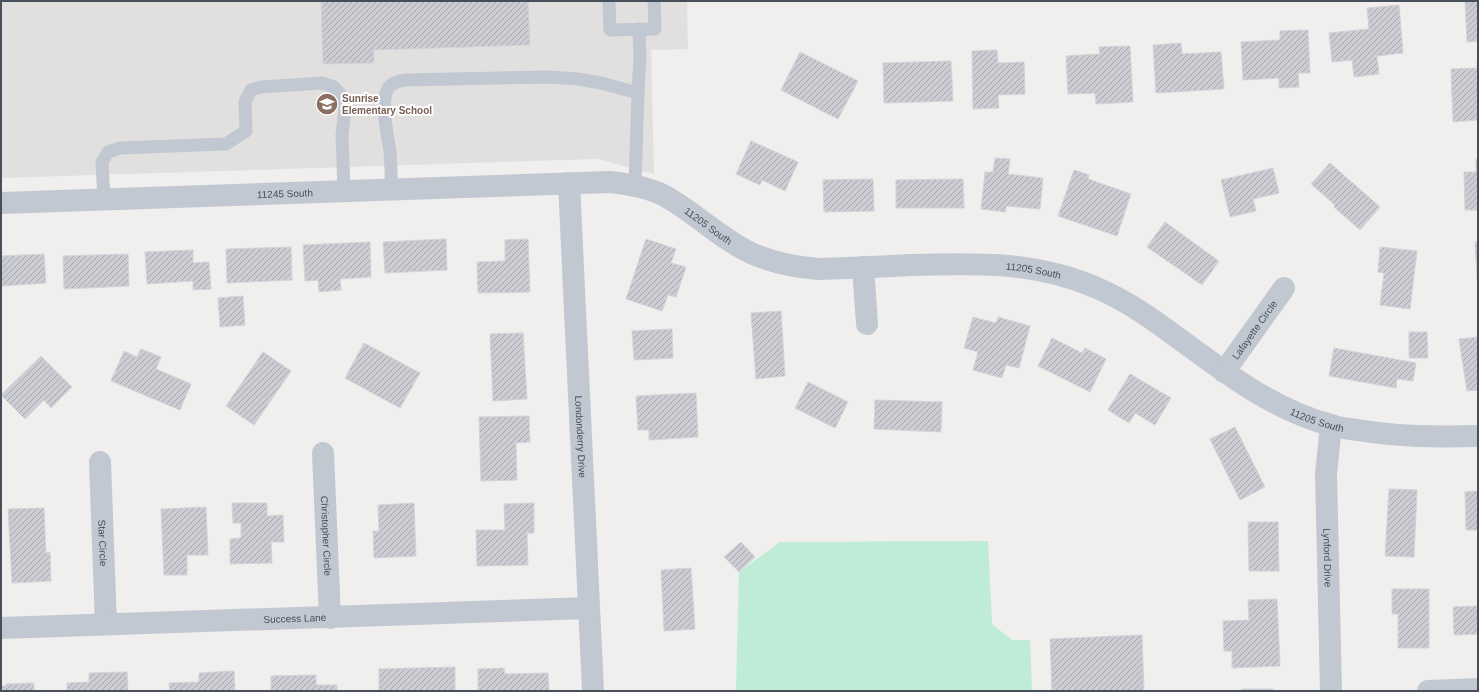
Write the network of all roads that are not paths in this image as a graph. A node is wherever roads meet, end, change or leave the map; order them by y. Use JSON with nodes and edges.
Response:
{"nodes":[{"id":1,"x":609,"y":1,"type":"edge"},
{"id":2,"x":654,"y":1,"type":"edge"},
{"id":3,"x":639,"y":29,"type":"junction"},
{"id":4,"x":638,"y":94,"type":"junction"},
{"id":5,"x":569,"y":183,"type":"junction"},
{"id":6,"x":635,"y":185,"type":"junction"},
{"id":7,"x":392,"y":189,"type":"junction"},
{"id":8,"x":344,"y":191,"type":"junction"},
{"id":9,"x":104,"y":199,"type":"junction"},
{"id":10,"x":1,"y":203,"type":"edge"},
{"id":11,"x":863,"y":267,"type":"junction"},
{"id":12,"x":1284,"y":288,"type":"dead end"},
{"id":13,"x":867,"y":324,"type":"dead end"},
{"id":14,"x":1224,"y":372,"type":"junction"},
{"id":15,"x":1331,"y":426,"type":"junction"},
{"id":16,"x":1478,"y":436,"type":"edge"},
{"id":17,"x":323,"y":453,"type":"dead end"},
{"id":18,"x":100,"y":462,"type":"dead end"},
{"id":19,"x":589,"y":608,"type":"junction"},
{"id":20,"x":330,"y":618,"type":"junction"},
{"id":21,"x":106,"y":624,"type":"junction"},
{"id":22,"x":1,"y":628,"type":"edge"},
{"id":23,"x":1478,"y":689,"type":"edge"},
{"id":24,"x":593,"y":691,"type":"edge"},
{"id":25,"x":1331,"y":691,"type":"edge"},
{"id":26,"x":1428,"y":691,"type":"edge"}],
"edges":[{"from":1,"to":3,"type":"lane"},
{"from":2,"to":3,"type":"lane"},
{"from":3,"to":4,"type":"lane"},
{"from":4,"to":6,"type":"lane"},
{"from":4,"to":7,"type":"lane"},
{"from":5,"to":6,"type":"street","name":"11205 South"},
{"from":5,"to":7,"type":"street","name":"11245 South"},
{"from":5,"to":19,"type":"street","name":"Londonderry Drive"},
{"from":6,"to":11,"type":"street","name":"11205 South"},
{"from":7,"to":8,"type":"street","name":"11245 South"},
{"from":8,"to":9,"type":"street","name":"11245 South"},
{"from":8,"to":9,"type":"lane"},
{"from":9,"to":10,"type":"street","name":"11245 South"},
{"from":11,"to":13,"type":"street"},
{"from":11,"to":14,"type":"street","name":"11205 South"},
{"from":12,"to":14,"type":"street","name":"Lafayette Circle"},
{"from":14,"to":15,"type":"street","name":"11205 South"},
{"from":15,"to":16,"type":"street","name":"11205 South"},
{"from":15,"to":25,"type":"street","name":"Lynford Drive"},
{"from":17,"to":20,"type":"street","name":"Christopher Circle"},
{"from":18,"to":21,"type":"street","name":"Star Circle"},
{"from":19,"to":20,"type":"street","name":"Success Lane"},
{"from":19,"to":24,"type":"street","name":"Londonderry Drive"},
{"from":20,"to":21,"type":"street","name":"Success Lane"},
{"from":21,"to":22,"type":"street","name":"Success Lane"},
{"from":23,"to":26,"type":"street"}]}
